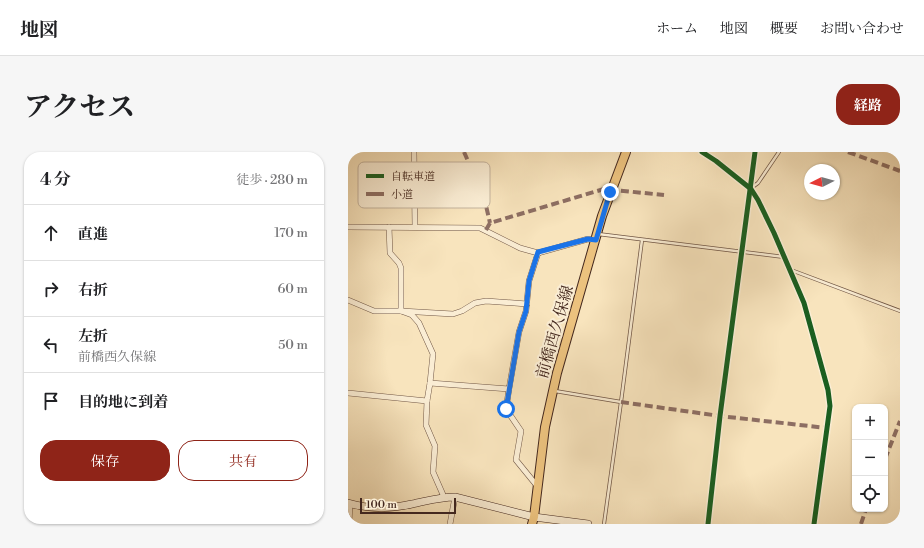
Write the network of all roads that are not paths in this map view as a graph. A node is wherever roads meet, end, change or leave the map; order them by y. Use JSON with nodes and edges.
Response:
{"nodes":[{"id":1,"x":414,"y":152,"type":"edge"},
{"id":2,"x":626,"y":152,"type":"edge"},
{"id":3,"x":702,"y":152,"type":"edge"},
{"id":4,"x":713,"y":152,"type":"edge"},
{"id":5,"x":755,"y":152,"type":"edge"},
{"id":6,"x":779,"y":152,"type":"edge"},
{"id":7,"x":713,"y":159,"type":"junction"},
{"id":8,"x":414,"y":162,"type":"edge"},
{"id":9,"x":751,"y":189,"type":"junction"},
{"id":10,"x":415,"y":208,"type":"edge"},
{"id":11,"x":348,"y":227,"type":"edge"},
{"id":12,"x":389,"y":227,"type":"junction"},
{"id":13,"x":415,"y":227,"type":"junction"},
{"id":14,"x":597,"y":237,"type":"junction"},
{"id":15,"x":642,"y":240,"type":"junction"},
{"id":16,"x":538,"y":252,"type":"junction"},
{"id":17,"x":742,"y":253,"type":"junction"},
{"id":18,"x":784,"y":257,"type":"junction"},
{"id":19,"x":789,"y":270,"type":"junction"},
{"id":20,"x":348,"y":300,"type":"edge"},
{"id":21,"x":527,"y":304,"type":"junction"},
{"id":22,"x":401,"y":311,"type":"junction"},
{"id":23,"x":900,"y":311,"type":"edge"},
{"id":24,"x":430,"y":383,"type":"junction"},
{"id":25,"x":509,"y":389,"type":"junction"},
{"id":26,"x":553,"y":391,"type":"junction"},
{"id":27,"x":348,"y":393,"type":"edge"},
{"id":28,"x":427,"y":401,"type":"junction"},
{"id":29,"x":621,"y":402,"type":"junction"},
{"id":30,"x":538,"y":487,"type":"junction"},
{"id":31,"x":444,"y":497,"type":"junction"},
{"id":32,"x":455,"y":497,"type":"junction"},
{"id":33,"x":349,"y":503,"type":"edge"},
{"id":34,"x":533,"y":520,"type":"edge"},
{"id":35,"x":349,"y":524,"type":"edge"},
{"id":36,"x":450,"y":524,"type":"edge"},
{"id":37,"x":584,"y":524,"type":"edge"},
{"id":38,"x":604,"y":524,"type":"edge"},
{"id":39,"x":708,"y":524,"type":"edge"},
{"id":40,"x":814,"y":524,"type":"edge"}],
"edges":[{"from":1,"to":8,"type":"street"},
{"from":2,"to":14,"type":"main road","name":"前橋西久保線"},
{"from":3,"to":7,"type":"street"},
{"from":4,"to":7,"type":"lane"},
{"from":5,"to":9,"type":"street"},
{"from":6,"to":9,"type":"lane"},
{"from":7,"to":9,"type":"street"},
{"from":9,"to":17,"type":"street"},
{"from":9,"to":18,"type":"street"},
{"from":10,"to":13,"type":"street"},
{"from":11,"to":12,"type":"street"},
{"from":12,"to":13,"type":"street"},
{"from":12,"to":22,"type":"street"},
{"from":13,"to":16,"type":"street"},
{"from":14,"to":15,"type":"lane"},
{"from":14,"to":16,"type":"street"},
{"from":14,"to":26,"type":"main road","name":"前橋西久保線"},
{"from":15,"to":17,"type":"lane"},
{"from":15,"to":29,"type":"lane"},
{"from":16,"to":21,"type":"street"},
{"from":17,"to":18,"type":"lane"},
{"from":17,"to":39,"type":"street"},
{"from":18,"to":19,"type":"street"},
{"from":19,"to":23,"type":"lane"},
{"from":19,"to":40,"type":"street"},
{"from":20,"to":22,"type":"street"},
{"from":21,"to":22,"type":"street"},
{"from":21,"to":25,"type":"street"},
{"from":22,"to":24,"type":"street"},
{"from":24,"to":25,"type":"street"},
{"from":24,"to":28,"type":"street"},
{"from":25,"to":30,"type":"street"},
{"from":26,"to":29,"type":"lane"},
{"from":26,"to":30,"type":"main road","name":"前橋西久保線"},
{"from":27,"to":28,"type":"street"},
{"from":28,"to":31,"type":"street"},
{"from":29,"to":38,"type":"lane"},
{"from":30,"to":34,"type":"main road","name":"前橋西久保線"},
{"from":31,"to":32,"type":"street"},
{"from":31,"to":33,"type":"street"},
{"from":32,"to":34,"type":"street"},
{"from":32,"to":36,"type":"street"},
{"from":33,"to":35,"type":"street"},
{"from":34,"to":37,"type":"street"}]}
